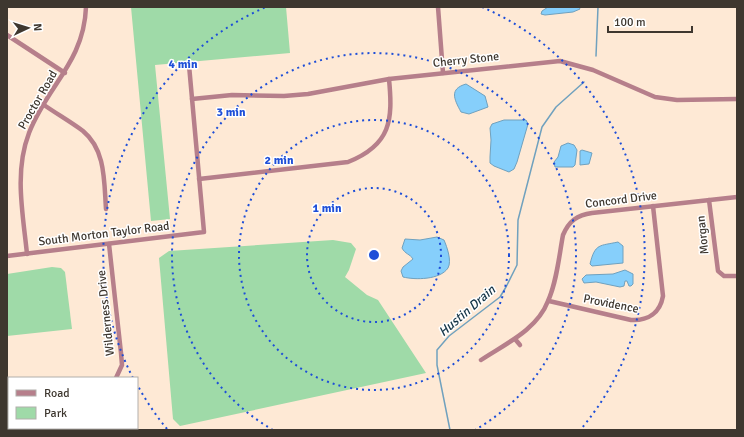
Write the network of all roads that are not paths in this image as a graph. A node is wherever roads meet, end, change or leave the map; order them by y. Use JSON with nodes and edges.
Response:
{"nodes":[{"id":1,"x":86,"y":7,"type":"edge"},
{"id":2,"x":438,"y":7,"type":"edge"},
{"id":3,"x":7,"y":35,"type":"edge"},
{"id":4,"x":189,"y":66,"type":"dead end"},
{"id":5,"x":65,"y":73,"type":"junction"},
{"id":6,"x":443,"y":73,"type":"junction"},
{"id":7,"x":389,"y":78,"type":"junction"},
{"id":8,"x":192,"y":99,"type":"junction"},
{"id":9,"x":737,"y":99,"type":"edge"},
{"id":10,"x":44,"y":105,"type":"junction"},
{"id":11,"x":199,"y":179,"type":"junction"},
{"id":12,"x":737,"y":197,"type":"edge"},
{"id":13,"x":709,"y":200,"type":"junction"},
{"id":14,"x":653,"y":206,"type":"junction"},
{"id":15,"x":106,"y":209,"type":"dead end"},
{"id":16,"x":109,"y":244,"type":"junction"},
{"id":17,"x":27,"y":254,"type":"junction"},
{"id":18,"x":7,"y":256,"type":"edge"},
{"id":19,"x":737,"y":276,"type":"edge"},
{"id":20,"x":548,"y":301,"type":"junction"},
{"id":21,"x":514,"y":339,"type":"junction"},
{"id":22,"x":520,"y":345,"type":"dead end"},
{"id":23,"x":481,"y":360,"type":"dead end"},
{"id":24,"x":116,"y":377,"type":"edge"}],
"edges":[{"from":1,"to":5,"type":"street","name":"Proctor Road"},
{"from":2,"to":6,"type":"street"},
{"from":3,"to":5,"type":"street"},
{"from":4,"to":8,"type":"street"},
{"from":5,"to":10,"type":"street","name":"Proctor Road"},
{"from":6,"to":7,"type":"street","name":"Cherry Stone"},
{"from":6,"to":9,"type":"street","name":"Cherry Stone"},
{"from":7,"to":8,"type":"street","name":"Cherry Stone"},
{"from":7,"to":11,"type":"street"},
{"from":8,"to":11,"type":"street"},
{"from":10,"to":15,"type":"street"},
{"from":10,"to":17,"type":"street","name":"Proctor Road"},
{"from":11,"to":16,"type":"street","name":"South Morton Taylor Road"},
{"from":12,"to":13,"type":"street","name":"Concord Drive"},
{"from":13,"to":14,"type":"street","name":"Concord Drive"},
{"from":13,"to":19,"type":"street","name":"Morgan"},
{"from":14,"to":20,"type":"street","name":"Concord Drive"},
{"from":14,"to":20,"type":"street","name":"Providence"},
{"from":16,"to":17,"type":"street","name":"South Morton Taylor Road"},
{"from":16,"to":24,"type":"street","name":"Wilderness Drive"},
{"from":17,"to":18,"type":"street","name":"South Morton Taylor Road"},
{"from":20,"to":21,"type":"street","name":"Concord Drive"},
{"from":21,"to":22,"type":"street"},
{"from":21,"to":23,"type":"street","name":"Concord Drive"}]}
